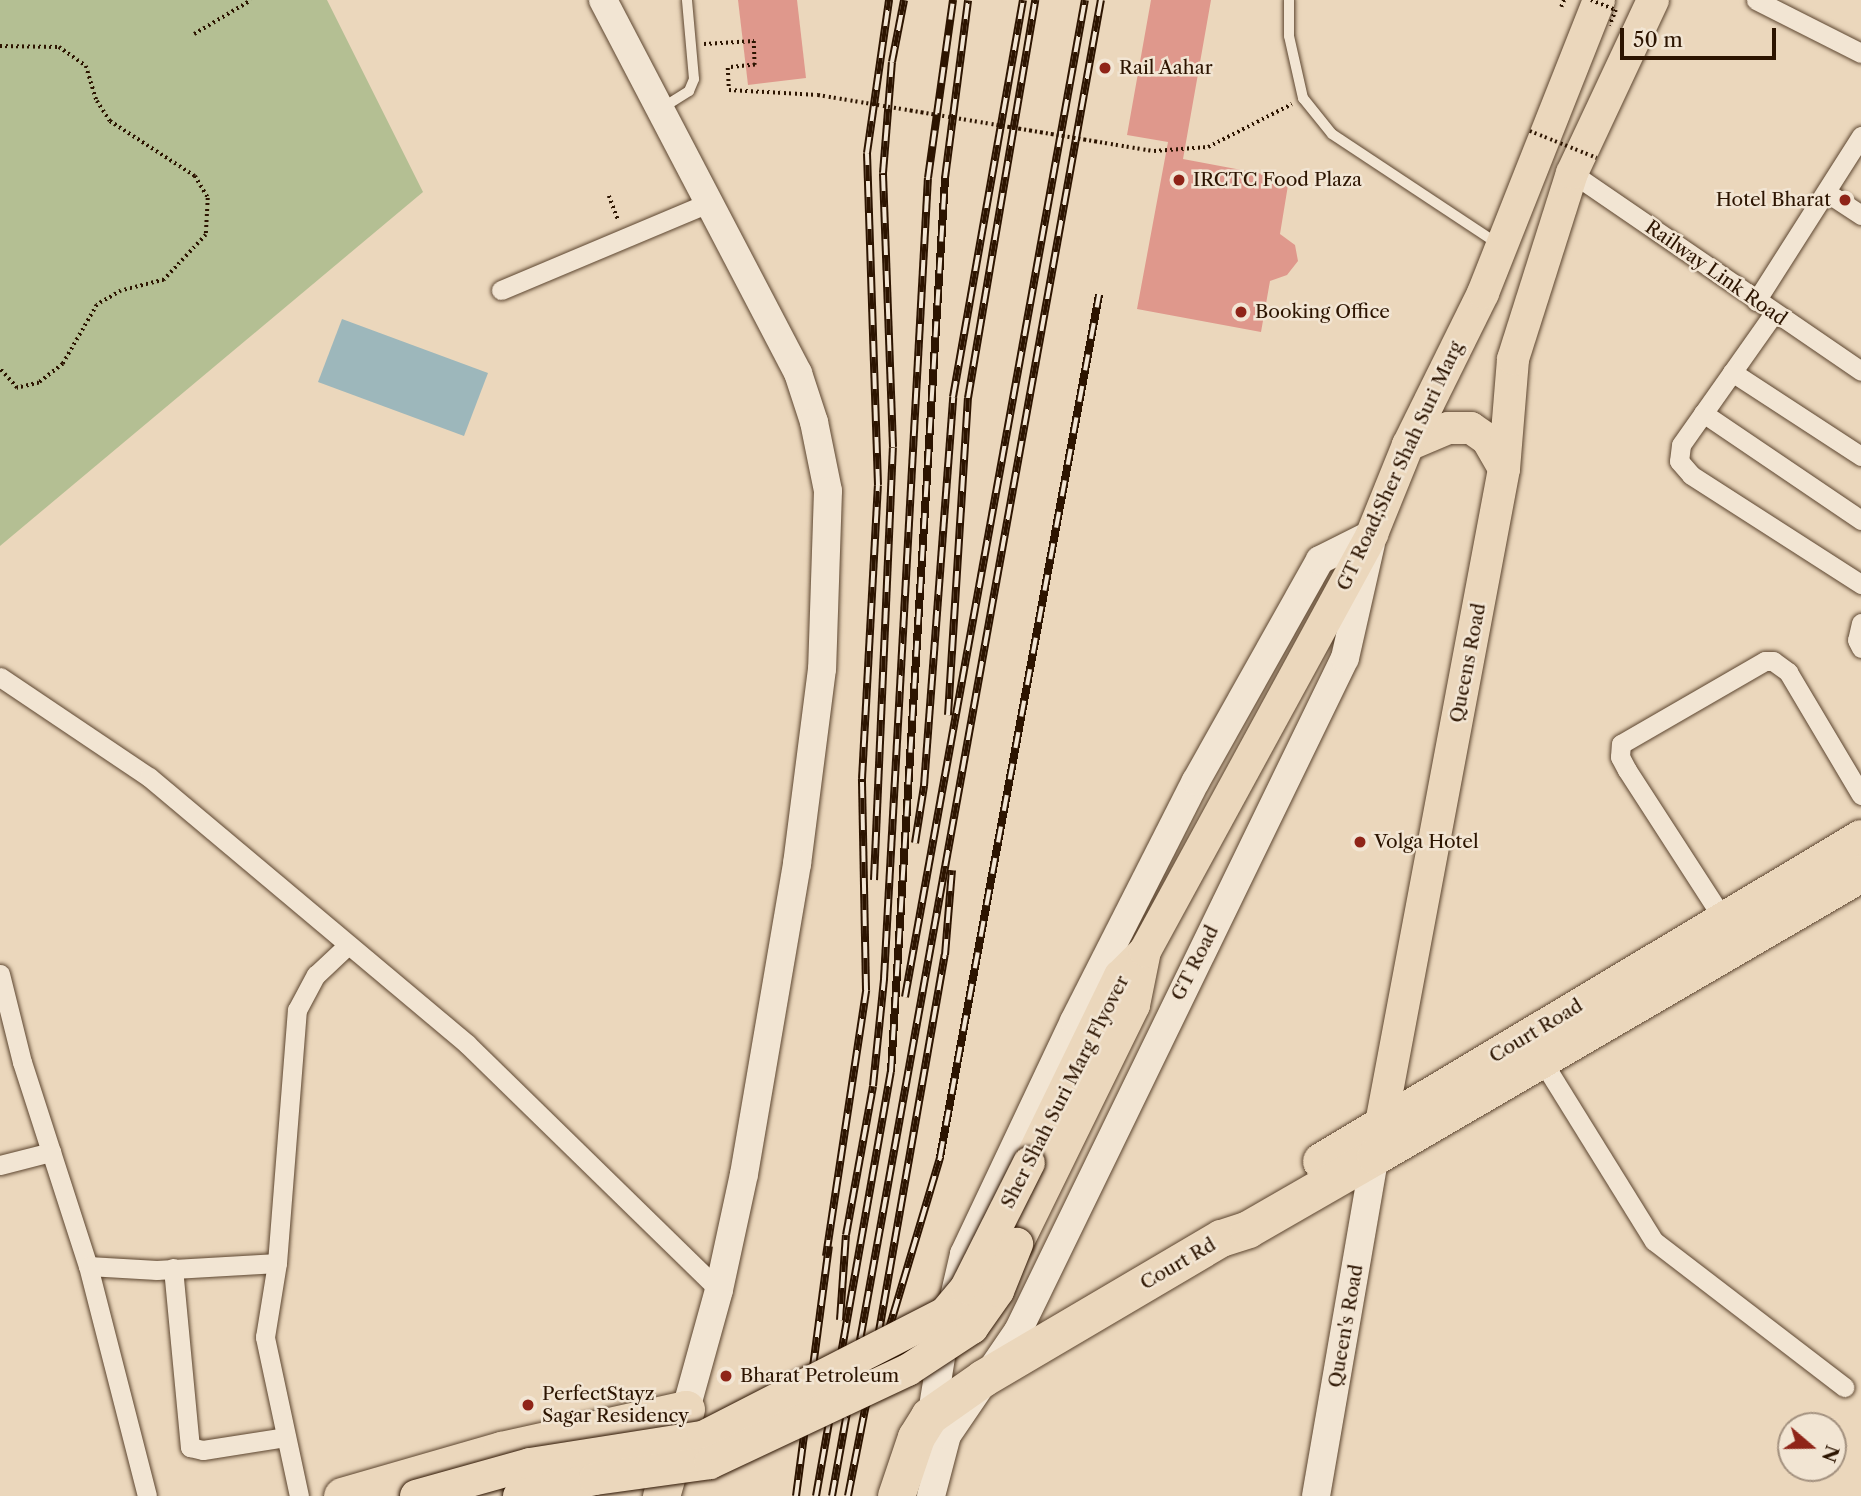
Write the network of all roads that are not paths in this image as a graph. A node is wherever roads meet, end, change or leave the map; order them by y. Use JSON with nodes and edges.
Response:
{"nodes":[{"id":1,"x":603,"y":0,"type":"edge"},
{"id":2,"x":687,"y":0,"type":"edge"},
{"id":3,"x":1289,"y":0,"type":"edge"},
{"id":4,"x":1653,"y":0,"type":"edge"},
{"id":5,"x":1756,"y":0,"type":"edge"},
{"id":6,"x":1604,"y":13,"type":"edge"},
{"id":7,"x":1861,"y":52,"type":"edge"},
{"id":8,"x":659,"y":110,"type":"junction"},
{"id":9,"x":1861,"y":136,"type":"edge"},
{"id":10,"x":1584,"y":166,"type":"junction"},
{"id":11,"x":1826,"y":192,"type":"junction"},
{"id":12,"x":708,"y":203,"type":"junction"},
{"id":13,"x":1861,"y":215,"type":"edge"},
{"id":14,"x":1501,"y":246,"type":"junction"},
{"id":15,"x":500,"y":290,"type":"dead end"},
{"id":16,"x":1483,"y":293,"type":"junction"},
{"id":17,"x":1756,"y":301,"type":"junction"},
{"id":18,"x":1526,"y":309,"type":"junction"},
{"id":19,"x":1774,"y":313,"type":"junction"},
{"id":20,"x":1861,"y":371,"type":"edge"},
{"id":21,"x":1732,"y":372,"type":"junction"},
{"id":22,"x":1703,"y":413,"type":"junction"},
{"id":23,"x":1408,"y":445,"type":"junction"},
{"id":24,"x":1861,"y":456,"type":"edge"},
{"id":25,"x":1504,"y":469,"type":"junction"},
{"id":26,"x":1861,"y":520,"type":"edge"},
{"id":27,"x":1373,"y":534,"type":"junction"},
{"id":28,"x":1861,"y":584,"type":"edge"},
{"id":29,"x":1861,"y":623,"type":"edge"},
{"id":30,"x":1861,"y":648,"type":"edge"},
{"id":31,"x":0,"y":677,"type":"edge"},
{"id":32,"x":1861,"y":795,"type":"edge"},
{"id":33,"x":1858,"y":856,"type":"edge"},
{"id":34,"x":1724,"y":920,"type":"junction"},
{"id":35,"x":348,"y":945,"type":"junction"},
{"id":36,"x":1145,"y":951,"type":"junction"},
{"id":37,"x":0,"y":974,"type":"edge"},
{"id":38,"x":1541,"y":1059,"type":"junction"},
{"id":39,"x":1378,"y":1140,"type":"junction"},
{"id":40,"x":51,"y":1152,"type":"junction"},
{"id":41,"x":0,"y":1165,"type":"edge"},
{"id":42,"x":277,"y":1263,"type":"junction"},
{"id":43,"x":88,"y":1266,"type":"junction"},
{"id":44,"x":173,"y":1268,"type":"junction"},
{"id":45,"x":719,"y":1290,"type":"junction"},
{"id":46,"x":983,"y":1378,"type":"junction"},
{"id":47,"x":1844,"y":1387,"type":"dead end"},
{"id":48,"x":685,"y":1409,"type":"junction"},
{"id":49,"x":931,"y":1415,"type":"junction"},
{"id":50,"x":285,"y":1437,"type":"junction"},
{"id":51,"x":147,"y":1496,"type":"edge"},
{"id":52,"x":299,"y":1496,"type":"edge"},
{"id":53,"x":342,"y":1496,"type":"edge"},
{"id":54,"x":416,"y":1496,"type":"edge"},
{"id":55,"x":519,"y":1496,"type":"edge"},
{"id":56,"x":661,"y":1496,"type":"edge"},
{"id":57,"x":896,"y":1496,"type":"edge"},
{"id":58,"x":931,"y":1496,"type":"edge"},
{"id":59,"x":1316,"y":1496,"type":"edge"}],
"edges":[{"from":1,"to":8,"type":"main road"},
{"from":2,"to":8,"type":"lane"},
{"from":3,"to":14,"type":"lane"},
{"from":4,"to":10,"type":"main road"},
{"from":5,"to":7,"type":"street"},
{"from":6,"to":14,"type":"main road","name":"GT Road;Sher Shah Suri Marg"},
{"from":8,"to":12,"type":"main road"},
{"from":9,"to":11,"type":"street"},
{"from":10,"to":17,"type":"street","name":"Railway Link Road"},
{"from":10,"to":18,"type":"main road","name":"Queens Road"},
{"from":11,"to":13,"type":"street"},
{"from":11,"to":17,"type":"street"},
{"from":12,"to":15,"type":"street"},
{"from":12,"to":45,"type":"main road"},
{"from":14,"to":16,"type":"main road","name":"GT Road;Sher Shah Suri Marg"},
{"from":16,"to":18,"type":"main road"},
{"from":16,"to":23,"type":"main road","name":"GT Road;Sher Shah Suri Marg"},
{"from":17,"to":19,"type":"street","name":"Railway Link Road"},
{"from":18,"to":25,"type":"main road","name":"Queens Road"},
{"from":19,"to":20,"type":"street","name":"Railway Link Road"},
{"from":19,"to":21,"type":"street"},
{"from":21,"to":22,"type":"street"},
{"from":21,"to":24,"type":"street"},
{"from":22,"to":26,"type":"street"},
{"from":22,"to":28,"type":"street"},
{"from":23,"to":25,"type":"main road"},
{"from":23,"to":27,"type":"main road","name":"GT Road;Sher Shah Suri Marg"},
{"from":25,"to":39,"type":"main road","name":"Queens Road"},
{"from":27,"to":36,"type":"main road","name":"GT Road;Sher Shah Suri Marg"},
{"from":27,"to":46,"type":"main road","name":"GT Road"},
{"from":27,"to":49,"type":"main road"},
{"from":29,"to":30,"type":"street"},
{"from":31,"to":35,"type":"street"},
{"from":32,"to":34,"type":"street"},
{"from":33,"to":34,"type":"highway","name":"Court Road"},
{"from":33,"to":38,"type":"highway","name":"Court Road"},
{"from":34,"to":39,"type":"highway","name":"Court Road"},
{"from":35,"to":42,"type":"street"},
{"from":35,"to":45,"type":"street"},
{"from":36,"to":54,"type":"main road","name":"Sher Shah Suri Marg Flyover","bridge":true},
{"from":36,"to":55,"type":"main road","name":"Sher Shah Suri Marg Flyover","bridge":true},
{"from":37,"to":40,"type":"street"},
{"from":38,"to":39,"type":"highway","name":"Court Road"},
{"from":38,"to":47,"type":"street"},
{"from":39,"to":46,"type":"highway","name":"Court Rd"},
{"from":39,"to":59,"type":"main road","name":"Queen's Road"},
{"from":40,"to":41,"type":"street"},
{"from":40,"to":43,"type":"street"},
{"from":42,"to":44,"type":"street"},
{"from":42,"to":50,"type":"street"},
{"from":43,"to":44,"type":"street"},
{"from":43,"to":51,"type":"street"},
{"from":44,"to":50,"type":"street"},
{"from":45,"to":48,"type":"main road"},
{"from":46,"to":49,"type":"highway","name":"Court Rd"},
{"from":46,"to":58,"type":"main road","name":"GT Road"},
{"from":48,"to":53,"type":"highway"},
{"from":48,"to":56,"type":"highway"},
{"from":49,"to":57,"type":"highway"},
{"from":50,"to":52,"type":"street"}]}
